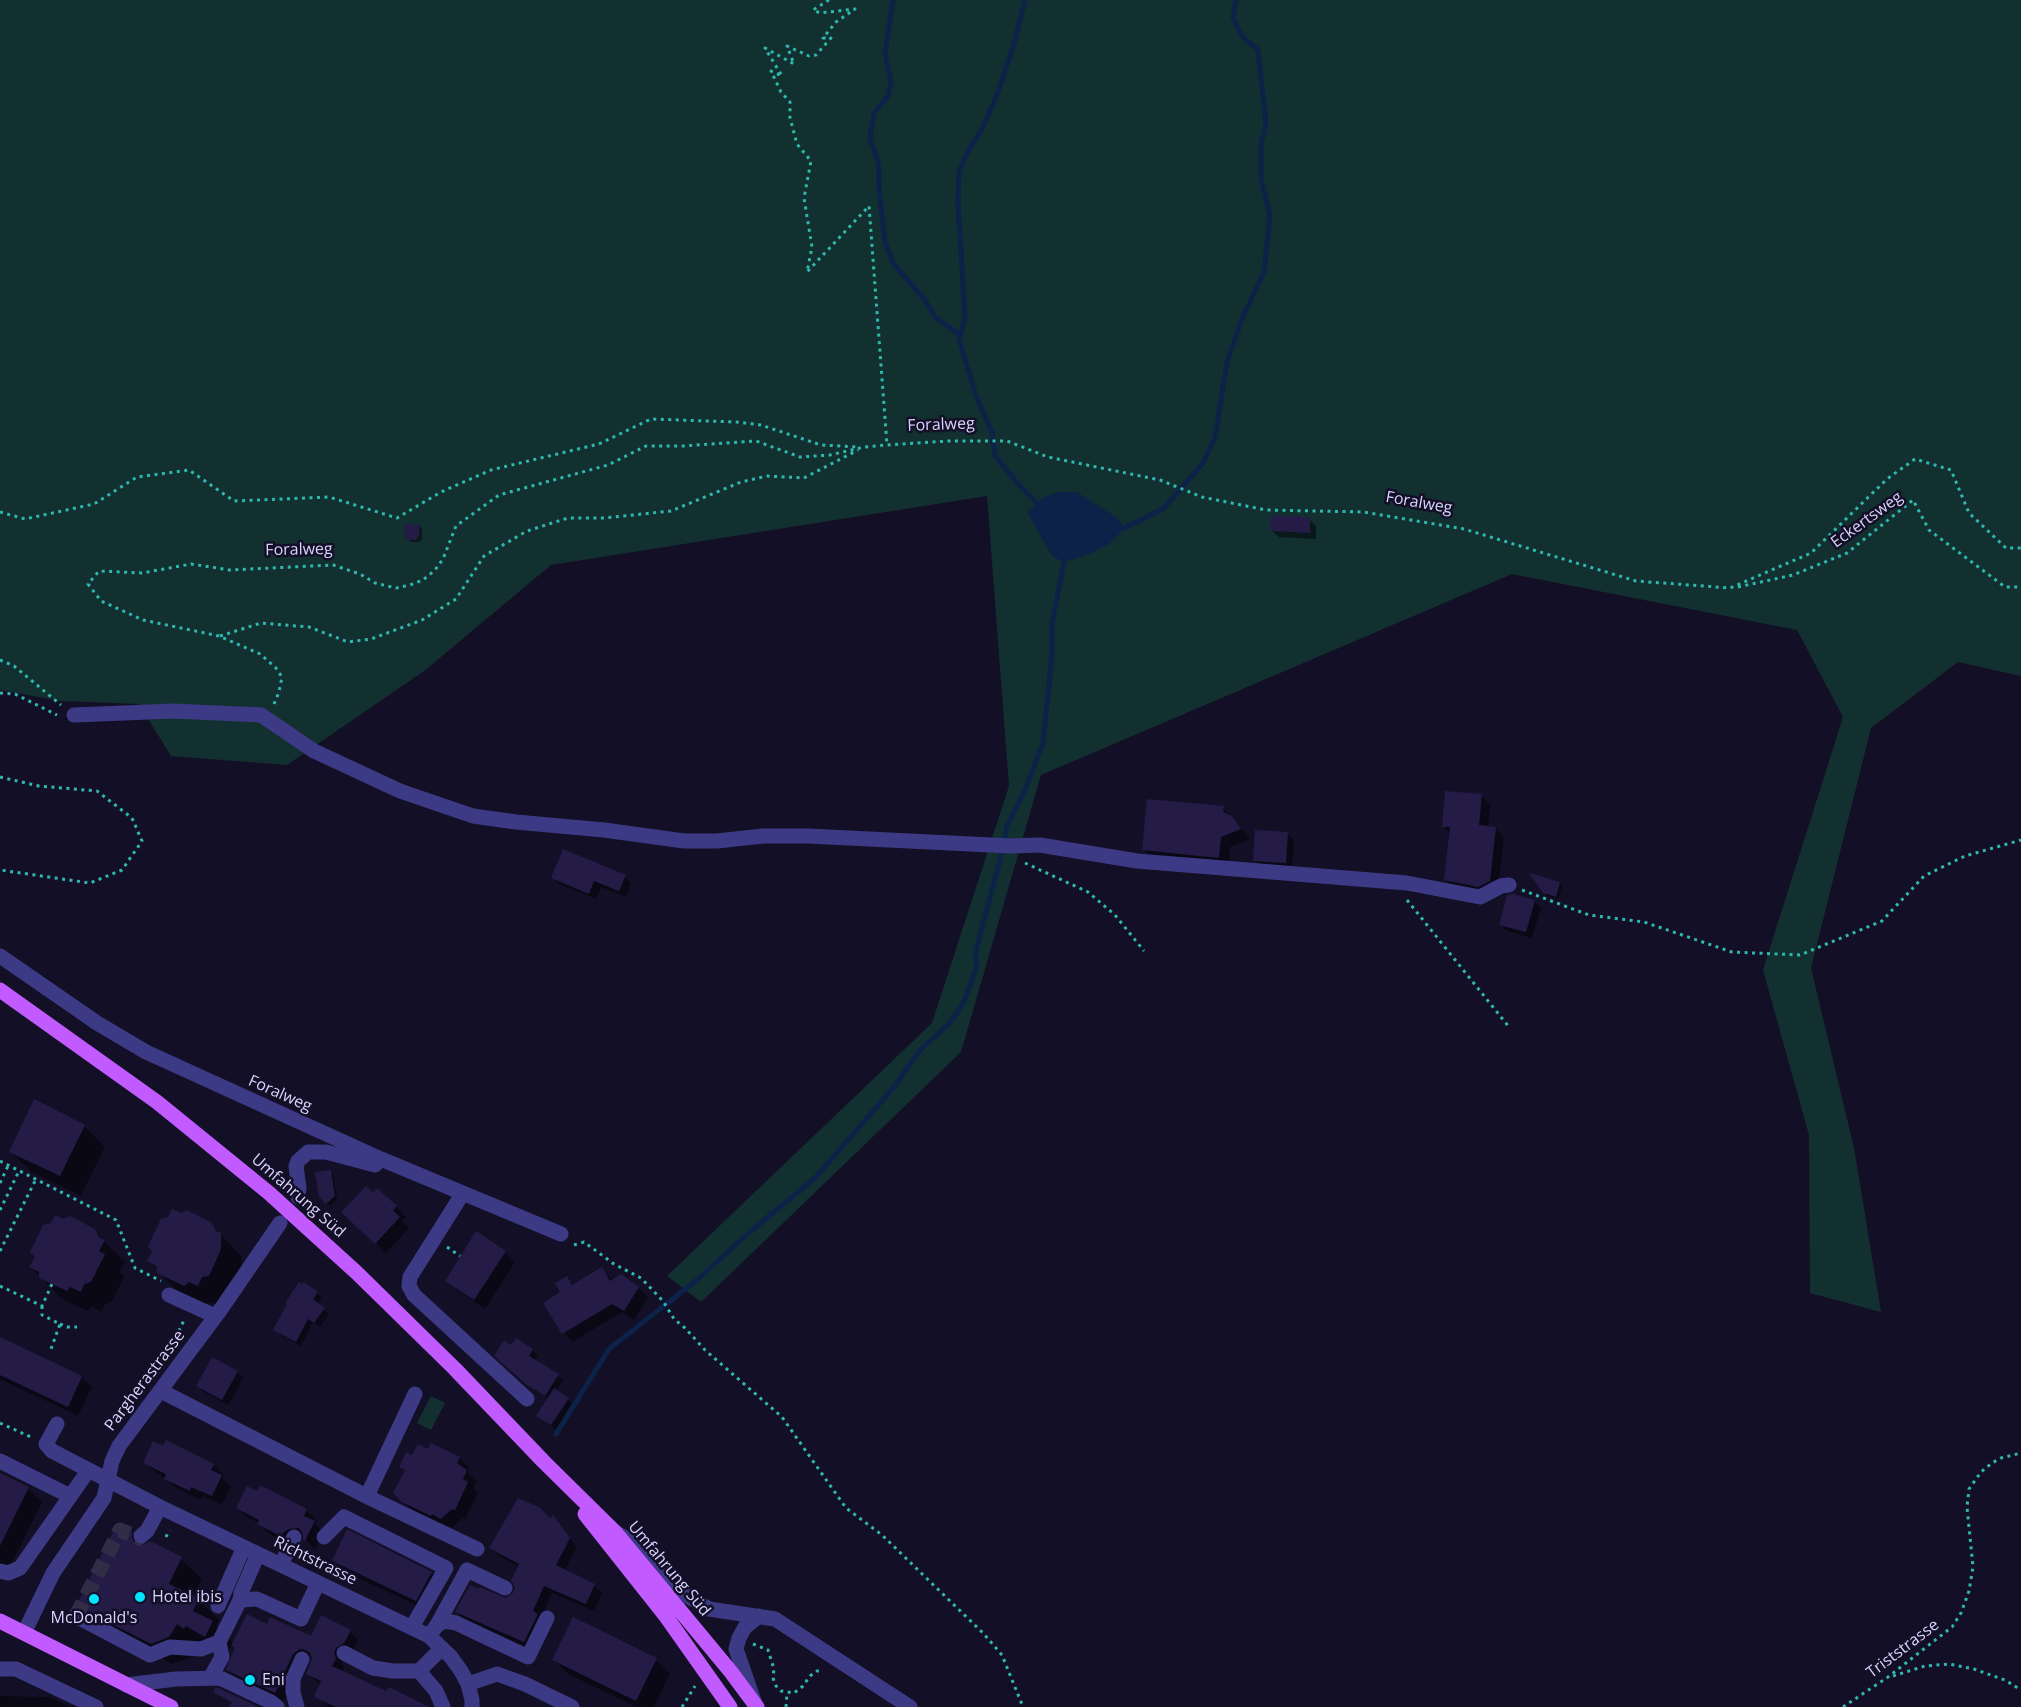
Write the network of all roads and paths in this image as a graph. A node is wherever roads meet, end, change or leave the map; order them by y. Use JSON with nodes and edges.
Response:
{"nodes":[{"id":1,"x":829,"y":0,"type":"edge"},
{"id":2,"x":887,"y":445,"type":"junction"},
{"id":3,"x":864,"y":447,"type":"junction"},
{"id":4,"x":0,"y":512,"type":"edge"},
{"id":5,"x":2021,"y":548,"type":"edge"},
{"id":6,"x":2021,"y":587,"type":"edge"},
{"id":7,"x":1730,"y":588,"type":"junction"},
{"id":8,"x":219,"y":636,"type":"junction"},
{"id":9,"x":0,"y":660,"type":"edge"},
{"id":10,"x":0,"y":693,"type":"edge"},
{"id":11,"x":74,"y":715,"type":"junction"},
{"id":12,"x":267,"y":719,"type":"junction"},
{"id":13,"x":0,"y":777,"type":"edge"},
{"id":14,"x":2021,"y":840,"type":"edge"},
{"id":15,"x":1011,"y":846,"type":"junction"},
{"id":16,"x":0,"y":870,"type":"edge"},
{"id":17,"x":1392,"y":881,"type":"junction"},
{"id":18,"x":1509,"y":885,"type":"joint"},
{"id":19,"x":1144,"y":951,"type":"dead end"},
{"id":20,"x":0,"y":956,"type":"edge"},
{"id":21,"x":0,"y":990,"type":"edge"},
{"id":22,"x":1509,"y":1027,"type":"dead end"},
{"id":23,"x":381,"y":1159,"type":"junction"},
{"id":24,"x":0,"y":1161,"type":"edge"},
{"id":25,"x":9,"y":1166,"type":"junction"},
{"id":26,"x":20,"y":1171,"type":"junction"},
{"id":27,"x":36,"y":1179,"type":"junction"},
{"id":28,"x":0,"y":1183,"type":"edge"},
{"id":29,"x":463,"y":1193,"type":"junction"},
{"id":30,"x":298,"y":1197,"type":"dead end"},
{"id":31,"x":0,"y":1210,"type":"edge"},
{"id":32,"x":280,"y":1223,"type":"dead end"},
{"id":33,"x":561,"y":1234,"type":"dead end"},
{"id":34,"x":574,"y":1245,"type":"dead end"},
{"id":35,"x":0,"y":1251,"type":"edge"},
{"id":36,"x":52,"y":1284,"type":"dead end"},
{"id":37,"x":0,"y":1286,"type":"edge"},
{"id":38,"x":168,"y":1289,"type":"joint"},
{"id":39,"x":42,"y":1306,"type":"junction"},
{"id":40,"x":215,"y":1316,"type":"junction"},
{"id":41,"x":60,"y":1324,"type":"junction"},
{"id":42,"x":77,"y":1327,"type":"dead end"},
{"id":43,"x":51,"y":1349,"type":"dead end"},
{"id":44,"x":415,"y":1394,"type":"dead end"},
{"id":45,"x":150,"y":1396,"type":"junction"},
{"id":46,"x":527,"y":1400,"type":"dead end"},
{"id":47,"x":0,"y":1423,"type":"edge"},
{"id":48,"x":57,"y":1424,"type":"dead end"},
{"id":49,"x":46,"y":1444,"type":"junction"},
{"id":50,"x":2021,"y":1453,"type":"edge"},
{"id":51,"x":0,"y":1461,"type":"edge"},
{"id":52,"x":544,"y":1462,"type":"junction"},
{"id":53,"x":88,"y":1471,"type":"junction"},
{"id":54,"x":108,"y":1481,"type":"junction"},
{"id":55,"x":70,"y":1496,"type":"junction"},
{"id":56,"x":367,"y":1496,"type":"junction"},
{"id":57,"x":160,"y":1507,"type":"junction"},
{"id":58,"x":615,"y":1532,"type":"junction"},
{"id":59,"x":141,"y":1536,"type":"dead end"},
{"id":60,"x":294,"y":1537,"type":"dead end"},
{"id":61,"x":324,"y":1537,"type":"dead end"},
{"id":62,"x":244,"y":1547,"type":"junction"},
{"id":63,"x":477,"y":1549,"type":"dead end"},
{"id":64,"x":258,"y":1554,"type":"junction"},
{"id":65,"x":281,"y":1565,"type":"junction"},
{"id":66,"x":0,"y":1571,"type":"edge"},
{"id":67,"x":318,"y":1583,"type":"junction"},
{"id":68,"x":505,"y":1588,"type":"dead end"},
{"id":69,"x":442,"y":1597,"type":"dead end"},
{"id":70,"x":240,"y":1600,"type":"junction"},
{"id":71,"x":218,"y":1606,"type":"dead end"},
{"id":72,"x":76,"y":1616,"type":"dead end"},
{"id":73,"x":759,"y":1616,"type":"junction"},
{"id":74,"x":547,"y":1618,"type":"dead end"},
{"id":75,"x":0,"y":1621,"type":"edge"},
{"id":76,"x":424,"y":1630,"type":"junction"},
{"id":77,"x":24,"y":1633,"type":"junction"},
{"id":78,"x":219,"y":1642,"type":"junction"},
{"id":79,"x":752,"y":1644,"type":"dead end"},
{"id":80,"x":442,"y":1648,"type":"junction"},
{"id":81,"x":344,"y":1653,"type":"dead end"},
{"id":82,"x":302,"y":1659,"type":"dead end"},
{"id":83,"x":0,"y":1670,"type":"edge"},
{"id":84,"x":418,"y":1671,"type":"junction"},
{"id":85,"x":830,"y":1674,"type":"dead end"},
{"id":86,"x":1888,"y":1677,"type":"junction"},
{"id":87,"x":210,"y":1678,"type":"junction"},
{"id":88,"x":468,"y":1684,"type":"junction"},
{"id":89,"x":696,"y":1684,"type":"dead end"},
{"id":90,"x":126,"y":1685,"type":"junction"},
{"id":91,"x":2021,"y":1690,"type":"edge"},
{"id":92,"x":787,"y":1693,"type":"junction"},
{"id":93,"x":545,"y":1701,"type":"edge"},
{"id":94,"x":756,"y":1706,"type":"edge"},
{"id":95,"x":96,"y":1707,"type":"edge"},
{"id":96,"x":171,"y":1707,"type":"edge"},
{"id":97,"x":277,"y":1707,"type":"edge"},
{"id":98,"x":297,"y":1707,"type":"edge"},
{"id":99,"x":442,"y":1707,"type":"edge"},
{"id":100,"x":472,"y":1707,"type":"edge"},
{"id":101,"x":572,"y":1707,"type":"edge"},
{"id":102,"x":682,"y":1707,"type":"edge"},
{"id":103,"x":730,"y":1707,"type":"edge"},
{"id":104,"x":786,"y":1707,"type":"edge"},
{"id":105,"x":910,"y":1707,"type":"edge"},
{"id":106,"x":1023,"y":1707,"type":"edge"},
{"id":107,"x":1843,"y":1707,"type":"edge"}],
"edges":[{"from":1,"to":2,"type":"path"},
{"from":2,"to":3,"type":"path","name":"Foralweg"},
{"from":2,"to":7,"type":"path","name":"Foralweg"},
{"from":3,"to":4,"type":"path"},
{"from":3,"to":8,"type":"path"},
{"from":3,"to":8,"type":"path","name":"Foralweg"},
{"from":5,"to":7,"type":"path","name":"Foralweg"},
{"from":6,"to":7,"type":"path","name":"Eckertsweg"},
{"from":8,"to":12,"type":"path","name":"Foralweg"},
{"from":9,"to":11,"type":"path"},
{"from":10,"to":11,"type":"path"},
{"from":11,"to":12,"type":"street"},
{"from":12,"to":15,"type":"street"},
{"from":13,"to":16,"type":"path"},
{"from":14,"to":18,"type":"path"},
{"from":15,"to":17,"type":"street"},
{"from":15,"to":19,"type":"path"},
{"from":17,"to":18,"type":"street"},
{"from":17,"to":22,"type":"path"},
{"from":20,"to":23,"type":"street","name":"Foralweg"},
{"from":21,"to":52,"type":"main road","name":"Umfahrung Süd"},
{"from":23,"to":29,"type":"street","name":"Foralweg"},
{"from":23,"to":30,"type":"street"},
{"from":24,"to":25,"type":"path"},
{"from":25,"to":26,"type":"path"},
{"from":25,"to":28,"type":"path"},
{"from":26,"to":27,"type":"path"},
{"from":26,"to":31,"type":"path"},
{"from":27,"to":35,"type":"path"},
{"from":27,"to":38,"type":"path"},
{"from":29,"to":33,"type":"street","name":"Foralweg"},
{"from":29,"to":46,"type":"street"},
{"from":32,"to":40,"type":"street","name":"Pargherastrasse"},
{"from":34,"to":106,"type":"path"},
{"from":36,"to":39,"type":"path"},
{"from":37,"to":39,"type":"path"},
{"from":38,"to":40,"type":"street"},
{"from":39,"to":41,"type":"path"},
{"from":40,"to":45,"type":"street","name":"Pargherastrasse"},
{"from":41,"to":42,"type":"path"},
{"from":41,"to":43,"type":"path"},
{"from":44,"to":56,"type":"street"},
{"from":45,"to":54,"type":"street","name":"Pargherastrasse"},
{"from":45,"to":56,"type":"street"},
{"from":47,"to":49,"type":"path"},
{"from":48,"to":49,"type":"street"},
{"from":49,"to":53,"type":"street","name":"Richtstrasse"},
{"from":50,"to":86,"type":"path","name":"Triststrasse"},
{"from":51,"to":55,"type":"street"},
{"from":52,"to":58,"type":"main road","name":"Umfahrung Süd"},
{"from":52,"to":103,"type":"main road","name":"Umfahrung Süd"},
{"from":53,"to":54,"type":"street","name":"Richtstrasse"},
{"from":53,"to":55,"type":"street"},
{"from":54,"to":57,"type":"street","name":"Richtstrasse"},
{"from":54,"to":77,"type":"street","name":"Pargherastrasse"},
{"from":55,"to":66,"type":"street"},
{"from":56,"to":63,"type":"street"},
{"from":57,"to":59,"type":"street"},
{"from":57,"to":62,"type":"street","name":"Richtstrasse"},
{"from":58,"to":73,"type":"street"},
{"from":58,"to":94,"type":"main road","name":"Umfahrung Süd"},
{"from":60,"to":65,"type":"street"},
{"from":61,"to":76,"type":"street"},
{"from":62,"to":64,"type":"street","name":"Richtstrasse"},
{"from":62,"to":71,"type":"street"},
{"from":64,"to":65,"type":"street","name":"Richtstrasse"},
{"from":64,"to":70,"type":"street"},
{"from":65,"to":67,"type":"street","name":"Richtstrasse"},
{"from":67,"to":70,"type":"street"},
{"from":67,"to":76,"type":"street","name":"Richtstrasse"},
{"from":68,"to":76,"type":"street"},
{"from":69,"to":76,"type":"street"},
{"from":70,"to":78,"type":"street"},
{"from":72,"to":78,"type":"street"},
{"from":73,"to":94,"type":"street"},
{"from":73,"to":105,"type":"street"},
{"from":74,"to":76,"type":"street"},
{"from":75,"to":77,"type":"main road"},
{"from":76,"to":80,"type":"street","name":"Richtstrasse"},
{"from":77,"to":90,"type":"main road"},
{"from":78,"to":87,"type":"street"},
{"from":79,"to":92,"type":"path"},
{"from":80,"to":84,"type":"street"},
{"from":80,"to":88,"type":"street","name":"Richtstrasse"},
{"from":81,"to":84,"type":"street"},
{"from":82,"to":98,"type":"street"},
{"from":83,"to":95,"type":"street"},
{"from":84,"to":99,"type":"street"},
{"from":85,"to":92,"type":"path"},
{"from":86,"to":91,"type":"path"},
{"from":86,"to":107,"type":"path","name":"Triststrasse"},
{"from":87,"to":90,"type":"street"},
{"from":87,"to":97,"type":"street"},
{"from":88,"to":93,"type":"street"},
{"from":88,"to":100,"type":"street","name":"Richtstrasse"},
{"from":89,"to":102,"type":"path"},
{"from":90,"to":96,"type":"main road"},
{"from":92,"to":104,"type":"path"},
{"from":93,"to":101,"type":"street"}]}
